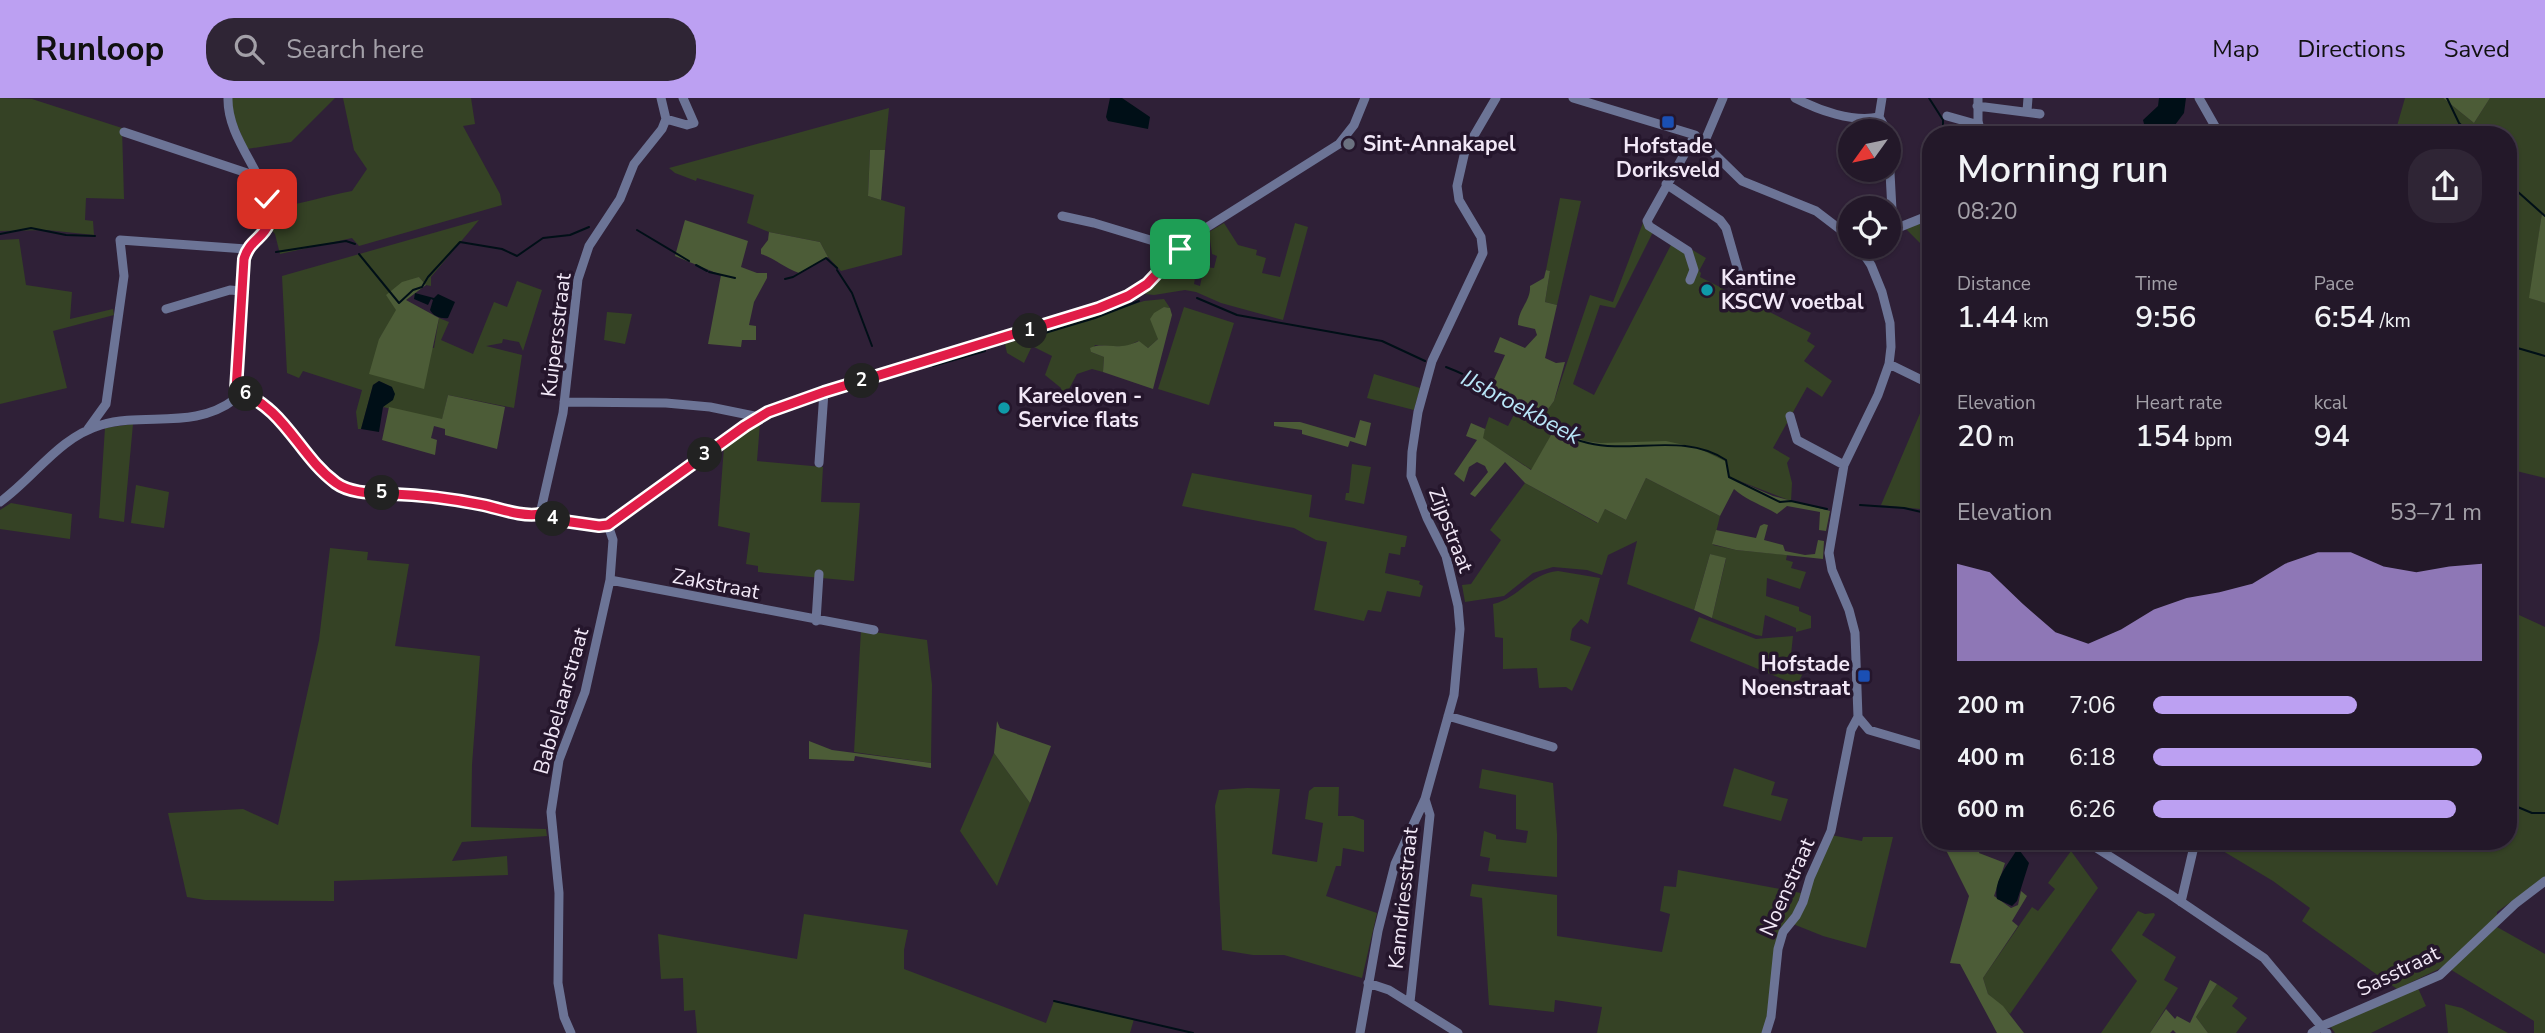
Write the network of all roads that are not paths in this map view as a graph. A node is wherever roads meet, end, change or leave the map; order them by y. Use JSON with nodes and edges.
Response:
{"nodes":[{"id":1,"x":228,"y":98,"type":"edge"},
{"id":2,"x":661,"y":98,"type":"edge"},
{"id":3,"x":683,"y":98,"type":"edge"},
{"id":4,"x":1365,"y":98,"type":"edge"},
{"id":5,"x":1496,"y":98,"type":"edge"},
{"id":6,"x":1573,"y":98,"type":"edge"},
{"id":7,"x":1723,"y":98,"type":"edge"},
{"id":8,"x":1796,"y":98,"type":"edge"},
{"id":9,"x":1882,"y":98,"type":"edge"},
{"id":10,"x":2028,"y":98,"type":"edge"},
{"id":11,"x":2199,"y":98,"type":"edge"},
{"id":12,"x":1977,"y":102,"type":"edge"},
{"id":13,"x":2028,"y":111,"type":"junction"},
{"id":14,"x":2040,"y":114,"type":"dead end"},
{"id":15,"x":1947,"y":116,"type":"dead end"},
{"id":16,"x":1879,"y":117,"type":"joint"},
{"id":17,"x":666,"y":119,"type":"junction"},
{"id":18,"x":1971,"y":126,"type":"edge"},
{"id":19,"x":1980,"y":126,"type":"edge"},
{"id":20,"x":2215,"y":126,"type":"edge"},
{"id":21,"x":124,"y":132,"type":"dead end"},
{"id":22,"x":1695,"y":135,"type":"junction"},
{"id":23,"x":1704,"y":143,"type":"junction"},
{"id":24,"x":256,"y":176,"type":"junction"},
{"id":25,"x":1666,"y":184,"type":"junction"},
{"id":26,"x":1062,"y":216,"type":"dead end"},
{"id":27,"x":1922,"y":218,"type":"edge"},
{"id":28,"x":1901,"y":227,"type":"edge"},
{"id":29,"x":1838,"y":228,"type":"edge"},
{"id":30,"x":246,"y":248,"type":"junction"},
{"id":31,"x":1180,"y":249,"type":"junction"},
{"id":32,"x":1867,"y":259,"type":"edge"},
{"id":33,"x":1690,"y":280,"type":"dead end"},
{"id":34,"x":1742,"y":284,"type":"dead end"},
{"id":35,"x":241,"y":291,"type":"junction"},
{"id":36,"x":166,"y":309,"type":"dead end"},
{"id":37,"x":1889,"y":364,"type":"junction"},
{"id":38,"x":1922,"y":380,"type":"edge"},
{"id":39,"x":236,"y":390,"type":"junction"},
{"id":40,"x":824,"y":392,"type":"junction"},
{"id":41,"x":565,"y":402,"type":"junction"},
{"id":42,"x":106,"y":404,"type":"junction"},
{"id":43,"x":1790,"y":416,"type":"dead end"},
{"id":44,"x":759,"y":417,"type":"junction"},
{"id":45,"x":116,"y":422,"type":"junction"},
{"id":46,"x":87,"y":430,"type":"junction"},
{"id":47,"x":819,"y":463,"type":"dead end"},
{"id":48,"x":1844,"y":465,"type":"junction"},
{"id":49,"x":0,"y":502,"type":"edge"},
{"id":50,"x":540,"y":514,"type":"junction"},
{"id":51,"x":608,"y":525,"type":"junction"},
{"id":52,"x":819,"y":574,"type":"dead end"},
{"id":53,"x":610,"y":580,"type":"junction"},
{"id":54,"x":816,"y":621,"type":"junction"},
{"id":55,"x":874,"y":630,"type":"dead end"},
{"id":56,"x":1448,"y":716,"type":"junction"},
{"id":57,"x":1858,"y":717,"type":"junction"},
{"id":58,"x":1922,"y":746,"type":"edge"},
{"id":59,"x":1553,"y":747,"type":"dead end"},
{"id":60,"x":1424,"y":799,"type":"junction"},
{"id":61,"x":2100,"y":850,"type":"edge"},
{"id":62,"x":2193,"y":850,"type":"edge"},
{"id":63,"x":2545,"y":881,"type":"edge"},
{"id":64,"x":2181,"y":902,"type":"junction"},
{"id":65,"x":1368,"y":983,"type":"junction"},
{"id":66,"x":1410,"y":1002,"type":"junction"},
{"id":67,"x":2325,"y":1030,"type":"edge"},
{"id":68,"x":571,"y":1033,"type":"edge"},
{"id":69,"x":1360,"y":1033,"type":"edge"},
{"id":70,"x":1458,"y":1033,"type":"edge"},
{"id":71,"x":1766,"y":1033,"type":"edge"},
{"id":72,"x":2312,"y":1033,"type":"edge"}],
"edges":[{"from":1,"to":24,"type":"street"},
{"from":2,"to":17,"type":"street"},
{"from":3,"to":17,"type":"street"},
{"from":4,"to":31,"type":"street"},
{"from":5,"to":56,"type":"street","name":"Zijpstraat"},
{"from":6,"to":22,"type":"street"},
{"from":7,"to":23,"type":"street"},
{"from":8,"to":16,"type":"street"},
{"from":9,"to":16,"type":"street"},
{"from":10,"to":13,"type":"street"},
{"from":11,"to":20,"type":"street"},
{"from":12,"to":13,"type":"street"},
{"from":12,"to":19,"type":"street"},
{"from":13,"to":14,"type":"street"},
{"from":15,"to":18,"type":"street"},
{"from":17,"to":41,"type":"street","name":"Kuipersstraat"},
{"from":21,"to":24,"type":"street"},
{"from":22,"to":23,"type":"street"},
{"from":22,"to":25,"type":"street"},
{"from":23,"to":29,"type":"street"},
{"from":24,"to":30,"type":"street"},
{"from":25,"to":33,"type":"street"},
{"from":25,"to":34,"type":"street"},
{"from":26,"to":31,"type":"street"},
{"from":27,"to":28,"type":"street"},
{"from":30,"to":35,"type":"street"},
{"from":30,"to":42,"type":"street"},
{"from":31,"to":40,"type":"street"},
{"from":32,"to":37,"type":"street"},
{"from":35,"to":36,"type":"street"},
{"from":35,"to":39,"type":"street"},
{"from":37,"to":38,"type":"street"},
{"from":37,"to":48,"type":"street"},
{"from":39,"to":45,"type":"street"},
{"from":39,"to":50,"type":"street"},
{"from":40,"to":44,"type":"street"},
{"from":40,"to":47,"type":"street"},
{"from":41,"to":44,"type":"street"},
{"from":41,"to":50,"type":"street","name":"Kuipersstraat"},
{"from":42,"to":45,"type":"street"},
{"from":42,"to":46,"type":"street"},
{"from":43,"to":48,"type":"street"},
{"from":44,"to":51,"type":"street"},
{"from":45,"to":46,"type":"street"},
{"from":46,"to":49,"type":"street"},
{"from":48,"to":57,"type":"street"},
{"from":50,"to":51,"type":"street"},
{"from":51,"to":53,"type":"street","name":"Babbelaarstraat"},
{"from":52,"to":54,"type":"street"},
{"from":53,"to":54,"type":"street","name":"Zakstraat"},
{"from":53,"to":68,"type":"street","name":"Babbelaarstraat"},
{"from":54,"to":55,"type":"street","name":"Zakstraat"},
{"from":56,"to":59,"type":"street"},
{"from":56,"to":60,"type":"street","name":"Zijpstraat"},
{"from":57,"to":58,"type":"street"},
{"from":57,"to":71,"type":"street","name":"Noenstraat"},
{"from":60,"to":65,"type":"street","name":"Zijpstraat"},
{"from":60,"to":66,"type":"street","name":"Kamdriesstraat"},
{"from":61,"to":64,"type":"street"},
{"from":62,"to":64,"type":"street"},
{"from":63,"to":67,"type":"street","name":"Sasstraat"},
{"from":64,"to":67,"type":"street"},
{"from":65,"to":66,"type":"street"},
{"from":65,"to":69,"type":"street","name":"Zijpstraat"},
{"from":66,"to":70,"type":"street"},
{"from":67,"to":72,"type":"street","name":"Sasstraat"}]}
